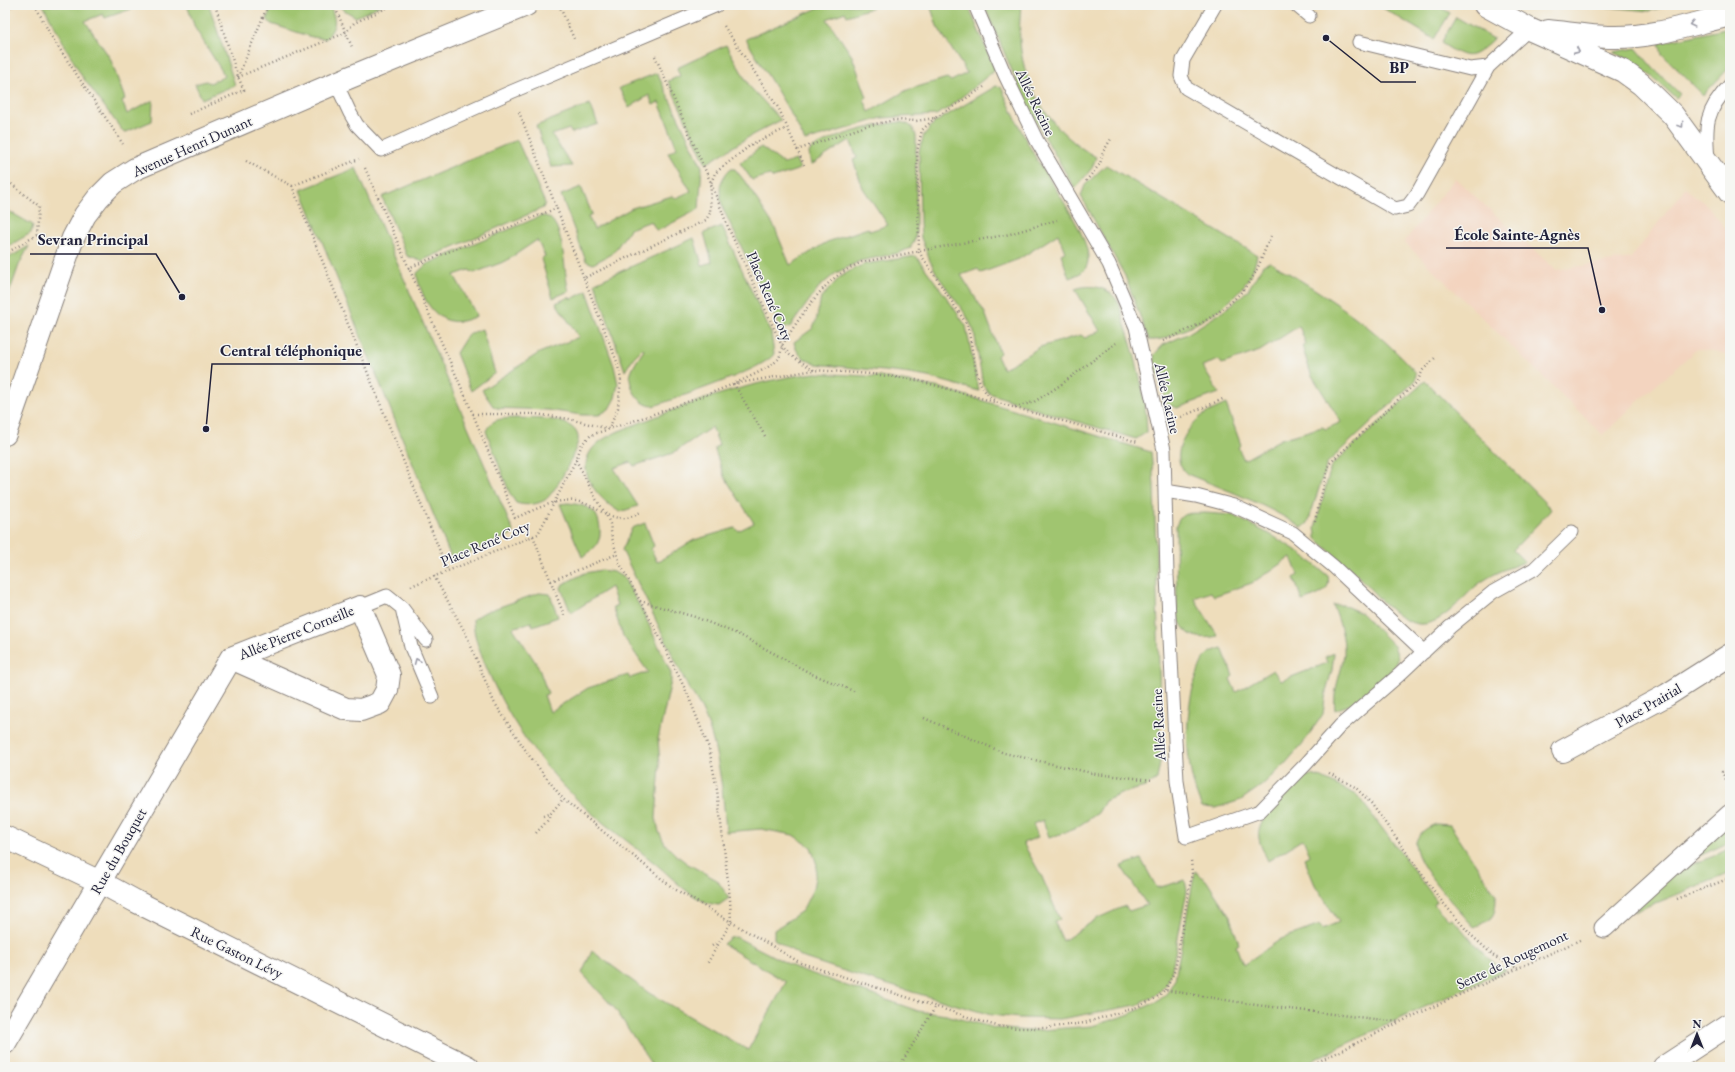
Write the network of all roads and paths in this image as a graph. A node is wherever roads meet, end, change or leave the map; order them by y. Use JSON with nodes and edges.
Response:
{"nodes":[{"id":1,"x":13,"y":5,"type":"edge"},
{"id":2,"x":35,"y":5,"type":"edge"},
{"id":3,"x":215,"y":5,"type":"edge"},
{"id":4,"x":268,"y":5,"type":"edge"},
{"id":5,"x":334,"y":5,"type":"edge"},
{"id":6,"x":393,"y":5,"type":"edge"},
{"id":7,"x":526,"y":5,"type":"edge"},
{"id":8,"x":559,"y":5,"type":"edge"},
{"id":9,"x":975,"y":5,"type":"edge"},
{"id":10,"x":1215,"y":5,"type":"edge"},
{"id":11,"x":1296,"y":5,"type":"edge"},
{"id":12,"x":1485,"y":5,"type":"edge"},
{"id":13,"x":714,"y":6,"type":"edge"},
{"id":14,"x":5,"y":12,"type":"edge"},
{"id":15,"x":1730,"y":15,"type":"edge"},
{"id":16,"x":1309,"y":16,"type":"dead end"},
{"id":17,"x":1529,"y":29,"type":"junction"},
{"id":18,"x":345,"y":33,"type":"junction"},
{"id":19,"x":647,"y":35,"type":"junction"},
{"id":20,"x":1359,"y":42,"type":"dead end"},
{"id":21,"x":352,"y":47,"type":"dead end"},
{"id":22,"x":583,"y":62,"type":"junction"},
{"id":23,"x":1488,"y":67,"type":"junction"},
{"id":24,"x":1005,"y":75,"type":"junction"},
{"id":25,"x":238,"y":78,"type":"junction"},
{"id":26,"x":336,"y":83,"type":"junction"},
{"id":27,"x":1730,"y":85,"type":"edge"},
{"id":28,"x":511,"y":92,"type":"junction"},
{"id":29,"x":185,"y":116,"type":"dead end"},
{"id":30,"x":935,"y":118,"type":"junction"},
{"id":31,"x":787,"y":128,"type":"junction"},
{"id":32,"x":1110,"y":139,"type":"dead end"},
{"id":33,"x":130,"y":141,"type":"dead end"},
{"id":34,"x":796,"y":150,"type":"junction"},
{"id":35,"x":246,"y":161,"type":"dead end"},
{"id":36,"x":1708,"y":163,"type":"junction"},
{"id":37,"x":805,"y":167,"type":"dead end"},
{"id":38,"x":5,"y":178,"type":"edge"},
{"id":39,"x":711,"y":183,"type":"junction"},
{"id":40,"x":292,"y":186,"type":"junction"},
{"id":41,"x":1730,"y":194,"type":"edge"},
{"id":42,"x":1070,"y":198,"type":"junction"},
{"id":43,"x":557,"y":208,"type":"junction"},
{"id":44,"x":1078,"y":211,"type":"junction"},
{"id":45,"x":37,"y":235,"type":"junction"},
{"id":46,"x":1271,"y":236,"type":"dead end"},
{"id":47,"x":73,"y":238,"type":"junction"},
{"id":48,"x":919,"y":252,"type":"junction"},
{"id":49,"x":5,"y":254,"type":"edge"},
{"id":50,"x":408,"y":268,"type":"junction"},
{"id":51,"x":584,"y":278,"type":"junction"},
{"id":52,"x":1136,"y":327,"type":"junction"},
{"id":53,"x":782,"y":346,"type":"junction"},
{"id":54,"x":1140,"y":347,"type":"junction"},
{"id":55,"x":1435,"y":358,"type":"dead end"},
{"id":56,"x":814,"y":370,"type":"junction"},
{"id":57,"x":734,"y":384,"type":"junction"},
{"id":58,"x":1223,"y":399,"type":"dead end"},
{"id":59,"x":997,"y":402,"type":"junction"},
{"id":60,"x":1014,"y":407,"type":"junction"},
{"id":61,"x":473,"y":414,"type":"junction"},
{"id":62,"x":1159,"y":428,"type":"junction"},
{"id":63,"x":609,"y":429,"type":"junction"},
{"id":64,"x":5,"y":434,"type":"edge"},
{"id":65,"x":765,"y":436,"type":"dead end"},
{"id":66,"x":1164,"y":450,"type":"junction"},
{"id":67,"x":576,"y":460,"type":"junction"},
{"id":68,"x":1165,"y":491,"type":"junction"},
{"id":69,"x":554,"y":503,"type":"junction"},
{"id":70,"x":641,"y":512,"type":"dead end"},
{"id":71,"x":606,"y":514,"type":"junction"},
{"id":72,"x":1572,"y":532,"type":"dead end"},
{"id":73,"x":534,"y":536,"type":"junction"},
{"id":74,"x":1309,"y":546,"type":"junction"},
{"id":75,"x":617,"y":554,"type":"junction"},
{"id":76,"x":448,"y":571,"type":"junction"},
{"id":77,"x":434,"y":576,"type":"junction"},
{"id":78,"x":551,"y":581,"type":"junction"},
{"id":79,"x":387,"y":596,"type":"junction"},
{"id":80,"x":640,"y":601,"type":"junction"},
{"id":81,"x":360,"y":607,"type":"junction"},
{"id":82,"x":402,"y":608,"type":"junction"},
{"id":83,"x":564,"y":615,"type":"dead end"},
{"id":84,"x":426,"y":640,"type":"dead end"},
{"id":85,"x":1424,"y":652,"type":"junction"},
{"id":86,"x":1730,"y":655,"type":"edge"},
{"id":87,"x":232,"y":658,"type":"junction"},
{"id":88,"x":856,"y":692,"type":"dead end"},
{"id":89,"x":432,"y":697,"type":"dead end"},
{"id":90,"x":924,"y":718,"type":"dead end"},
{"id":91,"x":1563,"y":751,"type":"dead end"},
{"id":92,"x":1306,"y":764,"type":"junction"},
{"id":93,"x":1730,"y":768,"type":"edge"},
{"id":94,"x":1177,"y":782,"type":"junction"},
{"id":95,"x":1730,"y":787,"type":"edge"},
{"id":96,"x":563,"y":799,"type":"junction"},
{"id":97,"x":551,"y":813,"type":"junction"},
{"id":98,"x":1730,"y":814,"type":"edge"},
{"id":99,"x":543,"y":816,"type":"dead end"},
{"id":100,"x":536,"y":833,"type":"dead end"},
{"id":101,"x":5,"y":837,"type":"edge"},
{"id":102,"x":1186,"y":837,"type":"junction"},
{"id":103,"x":1730,"y":878,"type":"edge"},
{"id":104,"x":100,"y":882,"type":"junction"},
{"id":105,"x":1671,"y":902,"type":"dead end"},
{"id":106,"x":731,"y":922,"type":"junction"},
{"id":107,"x":1604,"y":928,"type":"joint"},
{"id":108,"x":720,"y":941,"type":"junction"},
{"id":109,"x":712,"y":946,"type":"dead end"},
{"id":110,"x":707,"y":964,"type":"dead end"},
{"id":111,"x":1517,"y":969,"type":"junction"},
{"id":112,"x":1165,"y":990,"type":"junction"},
{"id":113,"x":936,"y":1006,"type":"junction"},
{"id":114,"x":1400,"y":1022,"type":"junction"},
{"id":115,"x":1730,"y":1024,"type":"edge"},
{"id":116,"x":5,"y":1043,"type":"edge"},
{"id":117,"x":468,"y":1067,"type":"edge"},
{"id":118,"x":899,"y":1067,"type":"edge"},
{"id":119,"x":1307,"y":1067,"type":"edge"},
{"id":120,"x":1664,"y":1067,"type":"edge"}],
"edges":[{"from":1,"to":14,"type":"path"},
{"from":2,"to":33,"type":"path"},
{"from":3,"to":25,"type":"path"},
{"from":4,"to":25,"type":"path"},
{"from":5,"to":18,"type":"path"},
{"from":6,"to":18,"type":"path"},
{"from":7,"to":26,"type":"street","name":"Avenue Henri Dunant"},
{"from":8,"to":22,"type":"path"},
{"from":9,"to":24,"type":"lane","name":"Allée Racine"},
{"from":10,"to":23,"type":"lane"},
{"from":11,"to":16,"type":"lane"},
{"from":12,"to":17,"type":"street"},
{"from":13,"to":19,"type":"lane"},
{"from":13,"to":31,"type":"path"},
{"from":15,"to":17,"type":"street","one_way":true},
{"from":17,"to":23,"type":"lane"},
{"from":17,"to":36,"type":"street","one_way":true},
{"from":18,"to":21,"type":"path"},
{"from":18,"to":25,"type":"path"},
{"from":19,"to":22,"type":"lane"},
{"from":19,"to":39,"type":"path","name":"Place René Coty"},
{"from":20,"to":23,"type":"lane"},
{"from":22,"to":28,"type":"lane"},
{"from":24,"to":30,"type":"path"},
{"from":24,"to":42,"type":"lane","name":"Allée Racine"},
{"from":25,"to":29,"type":"path"},
{"from":26,"to":28,"type":"lane"},
{"from":26,"to":47,"type":"street","name":"Avenue Henri Dunant"},
{"from":27,"to":36,"type":"lane"},
{"from":28,"to":43,"type":"path"},
{"from":30,"to":34,"type":"path"},
{"from":30,"to":48,"type":"path"},
{"from":31,"to":34,"type":"path"},
{"from":31,"to":39,"type":"path"},
{"from":32,"to":42,"type":"path"},
{"from":34,"to":37,"type":"path"},
{"from":35,"to":40,"type":"path"},
{"from":36,"to":41,"type":"street"},
{"from":38,"to":45,"type":"path"},
{"from":39,"to":51,"type":"path"},
{"from":39,"to":53,"type":"path","name":"Place René Coty"},
{"from":40,"to":50,"type":"path"},
{"from":40,"to":76,"type":"path"},
{"from":42,"to":44,"type":"lane","name":"Allée Racine"},
{"from":43,"to":50,"type":"path"},
{"from":43,"to":51,"type":"path"},
{"from":44,"to":48,"type":"path"},
{"from":44,"to":52,"type":"lane","name":"Allée Racine"},
{"from":45,"to":47,"type":"path"},
{"from":45,"to":49,"type":"path"},
{"from":46,"to":54,"type":"path"},
{"from":47,"to":64,"type":"street","name":"Avenue Henri Dunant"},
{"from":48,"to":53,"type":"path"},
{"from":48,"to":59,"type":"path"},
{"from":50,"to":61,"type":"path"},
{"from":51,"to":63,"type":"path"},
{"from":52,"to":54,"type":"lane","name":"Allée Racine"},
{"from":52,"to":60,"type":"path"},
{"from":53,"to":56,"type":"path"},
{"from":53,"to":57,"type":"path","name":"Place René Coty"},
{"from":54,"to":62,"type":"lane","name":"Allée Racine"},
{"from":55,"to":74,"type":"path"},
{"from":56,"to":57,"type":"path"},
{"from":56,"to":59,"type":"path"},
{"from":57,"to":63,"type":"path","name":"Place René Coty"},
{"from":57,"to":65,"type":"path"},
{"from":58,"to":62,"type":"path"},
{"from":59,"to":60,"type":"path"},
{"from":60,"to":66,"type":"path"},
{"from":61,"to":63,"type":"path"},
{"from":61,"to":69,"type":"path"},
{"from":62,"to":66,"type":"lane","name":"Allée Racine"},
{"from":63,"to":67,"type":"path","name":"Place René Coty"},
{"from":66,"to":68,"type":"lane","name":"Allée Racine"},
{"from":67,"to":69,"type":"path","name":"Place René Coty"},
{"from":67,"to":71,"type":"path"},
{"from":68,"to":74,"type":"lane"},
{"from":68,"to":94,"type":"lane","name":"Allée Racine"},
{"from":69,"to":71,"type":"path"},
{"from":69,"to":73,"type":"path","name":"Place René Coty"},
{"from":70,"to":71,"type":"path"},
{"from":71,"to":75,"type":"path"},
{"from":72,"to":85,"type":"lane"},
{"from":73,"to":76,"type":"path","name":"Place René Coty"},
{"from":73,"to":78,"type":"path"},
{"from":74,"to":85,"type":"lane"},
{"from":75,"to":78,"type":"path"},
{"from":75,"to":80,"type":"path"},
{"from":76,"to":77,"type":"path","name":"Place René Coty"},
{"from":77,"to":79,"type":"path","name":"Place René Coty"},
{"from":77,"to":96,"type":"path"},
{"from":78,"to":83,"type":"path"},
{"from":79,"to":81,"type":"lane"},
{"from":79,"to":82,"type":"lane"},
{"from":80,"to":88,"type":"path"},
{"from":80,"to":106,"type":"path"},
{"from":81,"to":87,"type":"street","name":"Allée Pierre Corneille"},
{"from":81,"to":87,"type":"street","name":"Allée Pierre Corneille"},
{"from":82,"to":84,"type":"lane"},
{"from":89,"to":82,"type":"lane","one_way":true},
{"from":85,"to":92,"type":"lane"},
{"from":86,"to":91,"type":"street","name":"Place Prairial"},
{"from":87,"to":104,"type":"street","name":"Rue du Bouquet"},
{"from":90,"to":94,"type":"path"},
{"from":92,"to":102,"type":"lane"},
{"from":92,"to":111,"type":"path"},
{"from":93,"to":95,"type":"path"},
{"from":94,"to":102,"type":"lane","name":"Allée Racine"},
{"from":96,"to":97,"type":"path"},
{"from":96,"to":106,"type":"path"},
{"from":97,"to":99,"type":"path"},
{"from":97,"to":100,"type":"path"},
{"from":98,"to":107,"type":"street"},
{"from":101,"to":104,"type":"street","name":"Rue Gaston Lévy"},
{"from":102,"to":112,"type":"path"},
{"from":103,"to":105,"type":"path"},
{"from":104,"to":116,"type":"street","name":"Rue du Bouquet"},
{"from":104,"to":117,"type":"street","name":"Rue Gaston Lévy"},
{"from":106,"to":108,"type":"path"},
{"from":106,"to":113,"type":"path"},
{"from":107,"to":111,"type":"path","name":"Sente de Rougemont"},
{"from":108,"to":109,"type":"path"},
{"from":108,"to":110,"type":"path"},
{"from":111,"to":114,"type":"path","name":"Sente de Rougemont"},
{"from":112,"to":113,"type":"path"},
{"from":112,"to":114,"type":"path"},
{"from":113,"to":118,"type":"path"},
{"from":114,"to":119,"type":"path","name":"Sente de Rougemont"},
{"from":115,"to":120,"type":"street"}]}
